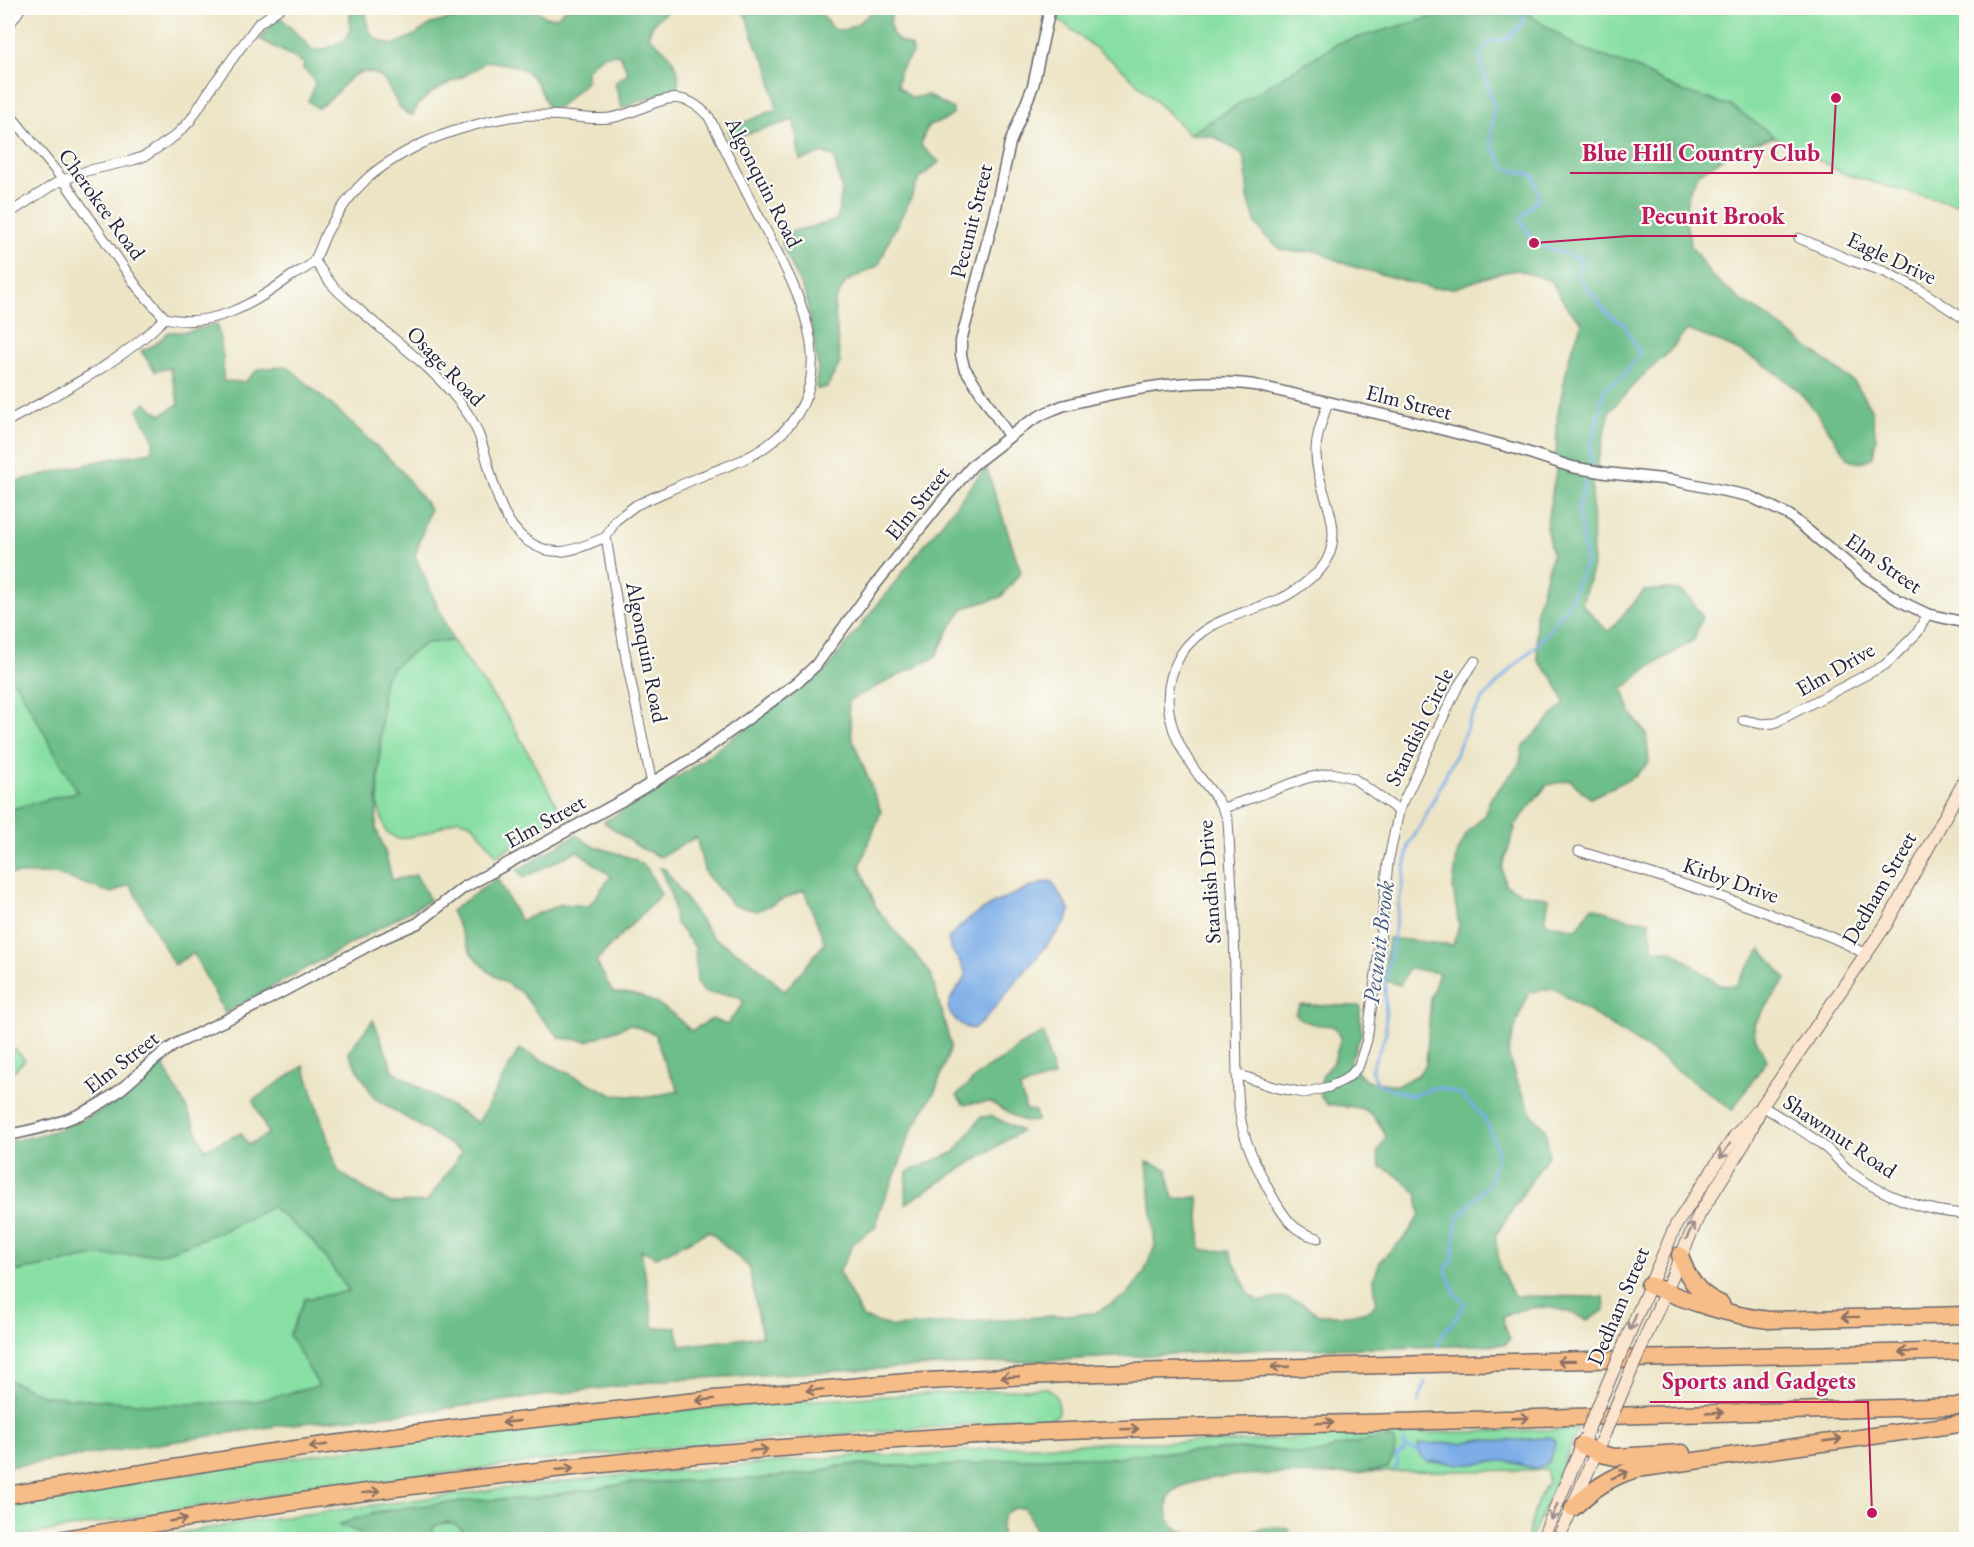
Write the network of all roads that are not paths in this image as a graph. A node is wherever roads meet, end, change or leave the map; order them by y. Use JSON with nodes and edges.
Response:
{"nodes":[{"id":1,"x":21,"y":8,"type":"edge"},
{"id":2,"x":280,"y":8,"type":"edge"},
{"id":3,"x":1050,"y":8,"type":"edge"},
{"id":4,"x":8,"y":27,"type":"edge"},
{"id":5,"x":8,"y":112,"type":"edge"},
{"id":6,"x":64,"y":181,"type":"junction"},
{"id":7,"x":8,"y":214,"type":"edge"},
{"id":8,"x":1799,"y":238,"type":"dead end"},
{"id":9,"x":314,"y":260,"type":"junction"},
{"id":10,"x":165,"y":318,"type":"junction"},
{"id":11,"x":1966,"y":320,"type":"edge"},
{"id":12,"x":1328,"y":402,"type":"junction"},
{"id":13,"x":8,"y":421,"type":"edge"},
{"id":14,"x":1009,"y":436,"type":"junction"},
{"id":15,"x":606,"y":537,"type":"junction"},
{"id":16,"x":1927,"y":614,"type":"junction"},
{"id":17,"x":1966,"y":623,"type":"edge"},
{"id":18,"x":1476,"y":661,"type":"dead end"},
{"id":19,"x":1743,"y":720,"type":"dead end"},
{"id":20,"x":1966,"y":778,"type":"edge"},
{"id":21,"x":651,"y":784,"type":"junction"},
{"id":22,"x":1224,"y":808,"type":"junction"},
{"id":23,"x":1399,"y":811,"type":"junction"},
{"id":24,"x":1580,"y":851,"type":"dead end"},
{"id":25,"x":1866,"y":955,"type":"junction"},
{"id":26,"x":1237,"y":1074,"type":"junction"},
{"id":27,"x":1762,"y":1106,"type":"junction"},
{"id":28,"x":8,"y":1135,"type":"edge"},
{"id":29,"x":1966,"y":1214,"type":"edge"},
{"id":30,"x":1318,"y":1238,"type":"dead end"},
{"id":31,"x":1680,"y":1255,"type":"junction"},
{"id":32,"x":1656,"y":1288,"type":"junction"},
{"id":33,"x":1966,"y":1315,"type":"edge"},
{"id":34,"x":1793,"y":1318,"type":"junction"},
{"id":35,"x":1966,"y":1351,"type":"edge"},
{"id":36,"x":1966,"y":1406,"type":"edge"},
{"id":37,"x":1966,"y":1422,"type":"edge"},
{"id":38,"x":1588,"y":1443,"type":"junction"},
{"id":39,"x":1791,"y":1446,"type":"junction"},
{"id":40,"x":257,"y":1455,"type":"junction"},
{"id":41,"x":8,"y":1484,"type":"edge"},
{"id":42,"x":8,"y":1495,"type":"edge"},
{"id":43,"x":1573,"y":1508,"type":"junction"},
{"id":44,"x":58,"y":1539,"type":"edge"},
{"id":45,"x":1542,"y":1539,"type":"edge"},
{"id":46,"x":1558,"y":1539,"type":"edge"}],
"edges":[{"from":1,"to":4,"type":"street"},
{"from":2,"to":6,"type":"street"},
{"from":3,"to":14,"type":"street","name":"Pecunit Street"},
{"from":5,"to":6,"type":"street","name":"Cherokee Road"},
{"from":6,"to":7,"type":"street"},
{"from":6,"to":10,"type":"street","name":"Cherokee Road"},
{"from":8,"to":11,"type":"street","name":"Eagle Drive"},
{"from":9,"to":10,"type":"street","name":"Algonquin Road"},
{"from":9,"to":15,"type":"street","name":"Osage Road"},
{"from":9,"to":15,"type":"street","name":"Algonquin Road"},
{"from":10,"to":13,"type":"street"},
{"from":12,"to":14,"type":"street","name":"Elm Street"},
{"from":12,"to":16,"type":"street","name":"Elm Street"},
{"from":12,"to":22,"type":"street","name":"Standish Drive"},
{"from":14,"to":21,"type":"street","name":"Elm Street"},
{"from":15,"to":21,"type":"street","name":"Algonquin Road"},
{"from":16,"to":17,"type":"street","name":"Elm Street"},
{"from":16,"to":19,"type":"street","name":"Elm Drive"},
{"from":18,"to":23,"type":"street","name":"Standish Circle"},
{"from":20,"to":25,"type":"main road","name":"Dedham Street"},
{"from":21,"to":28,"type":"street","name":"Elm Street"},
{"from":22,"to":23,"type":"street"},
{"from":22,"to":26,"type":"street","name":"Standish Drive"},
{"from":23,"to":26,"type":"street"},
{"from":24,"to":25,"type":"street","name":"Kirby Drive"},
{"from":25,"to":27,"type":"main road","name":"Dedham Street"},
{"from":26,"to":30,"type":"street","name":"Standish Drive"},
{"from":27,"to":29,"type":"street","name":"Shawmut Road"},
{"from":31,"to":27,"type":"main road","name":"Dedham Street","one_way":true},
{"from":27,"to":32,"type":"main road","name":"Dedham Street","one_way":true},
{"from":31,"to":32,"type":"main road","name":"Dedham Street"},
{"from":31,"to":34,"type":"highway"},
{"from":32,"to":34,"type":"highway"},
{"from":32,"to":38,"type":"main road","name":"Dedham Street","one_way":true,"bridge":true},
{"from":32,"to":38,"type":"main road","name":"Dedham Street","bridge":true},
{"from":33,"to":34,"type":"highway","one_way":true},
{"from":35,"to":40,"type":"highway","one_way":true},
{"from":44,"to":36,"type":"highway","one_way":true},
{"from":39,"to":37,"type":"highway","one_way":true},
{"from":38,"to":39,"type":"highway"},
{"from":38,"to":43,"type":"main road","name":"Dedham Street"},
{"from":38,"to":45,"type":"main road","name":"Dedham Street","one_way":true},
{"from":43,"to":39,"type":"highway","one_way":true},
{"from":40,"to":41,"type":"highway"},
{"from":40,"to":42,"type":"highway"},
{"from":43,"to":46,"type":"main road","name":"Dedham Street"}]}
